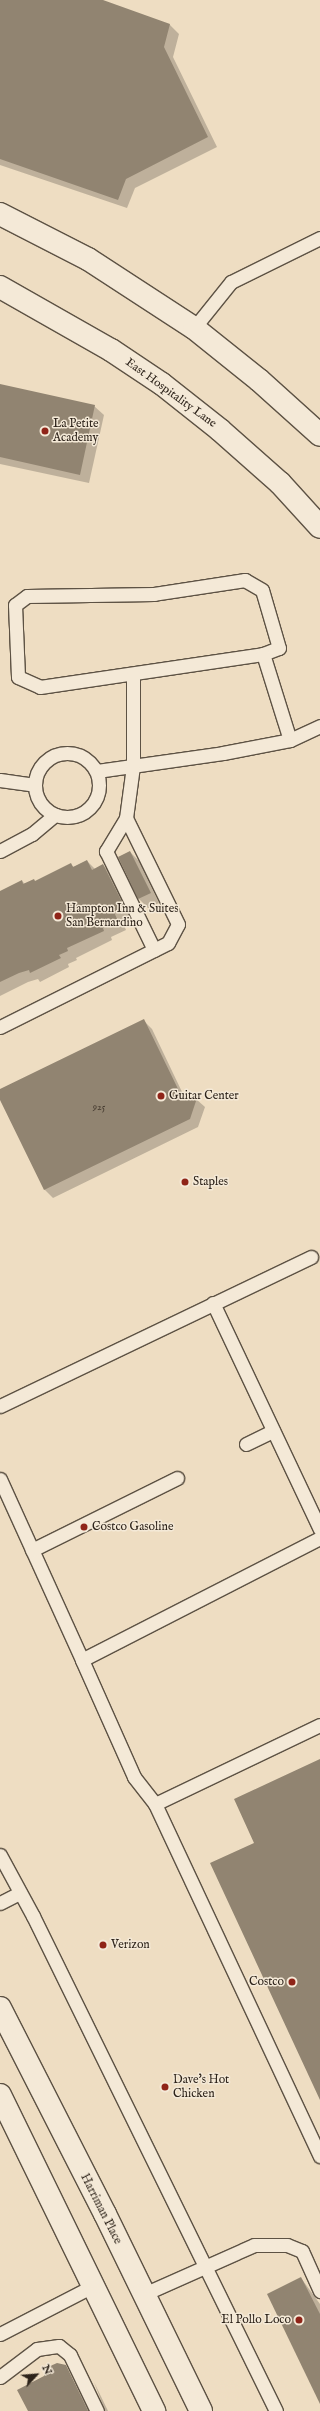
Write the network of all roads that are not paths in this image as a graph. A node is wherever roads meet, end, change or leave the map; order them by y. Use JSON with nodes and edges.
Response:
{"nodes":[{"id":1,"x":0,"y":214,"type":"edge"},
{"id":2,"x":320,"y":238,"type":"edge"},
{"id":3,"x":0,"y":287,"type":"edge"},
{"id":4,"x":194,"y":328,"type":"junction"},
{"id":5,"x":320,"y":436,"type":"edge"},
{"id":6,"x":320,"y":527,"type":"edge"},
{"id":7,"x":263,"y":654,"type":"junction"},
{"id":8,"x":132,"y":674,"type":"junction"},
{"id":9,"x":320,"y":726,"type":"edge"},
{"id":10,"x":290,"y":740,"type":"junction"},
{"id":11,"x":133,"y":766,"type":"junction"},
{"id":12,"x":97,"y":771,"type":"junction"},
{"id":13,"x":0,"y":780,"type":"edge"},
{"id":14,"x":35,"y":785,"type":"junction"},
{"id":15,"x":55,"y":815,"type":"junction"},
{"id":16,"x":126,"y":818,"type":"junction"},
{"id":17,"x":0,"y":851,"type":"edge"},
{"id":18,"x":154,"y":950,"type":"junction"},
{"id":19,"x":0,"y":1027,"type":"edge"},
{"id":20,"x":310,"y":1258,"type":"dead end"},
{"id":21,"x":213,"y":1303,"type":"junction"},
{"id":22,"x":0,"y":1406,"type":"edge"},
{"id":23,"x":273,"y":1431,"type":"junction"},
{"id":24,"x":246,"y":1444,"type":"dead end"},
{"id":25,"x":177,"y":1478,"type":"dead end"},
{"id":26,"x":0,"y":1479,"type":"edge"},
{"id":27,"x":320,"y":1529,"type":"edge"},
{"id":28,"x":320,"y":1538,"type":"edge"},
{"id":29,"x":32,"y":1550,"type":"junction"},
{"id":30,"x":82,"y":1660,"type":"junction"},
{"id":31,"x":320,"y":1725,"type":"edge"},
{"id":32,"x":155,"y":1804,"type":"junction"},
{"id":33,"x":0,"y":1855,"type":"edge"},
{"id":34,"x":20,"y":1893,"type":"junction"},
{"id":35,"x":0,"y":1903,"type":"edge"},
{"id":36,"x":0,"y":2008,"type":"edge"},
{"id":37,"x":0,"y":2095,"type":"edge"},
{"id":38,"x":320,"y":2156,"type":"edge"},
{"id":39,"x":207,"y":2268,"type":"junction"},
{"id":40,"x":93,"y":2286,"type":"junction"},
{"id":41,"x":320,"y":2291,"type":"edge"},
{"id":42,"x":144,"y":2294,"type":"junction"},
{"id":43,"x":0,"y":2334,"type":"edge"},
{"id":44,"x":0,"y":2376,"type":"edge"},
{"id":45,"x":98,"y":2411,"type":"edge"},
{"id":46,"x":154,"y":2411,"type":"edge"},
{"id":47,"x":201,"y":2411,"type":"edge"},
{"id":48,"x":276,"y":2411,"type":"edge"}],
"edges":[{"from":1,"to":4,"type":"street"},
{"from":2,"to":4,"type":"lane"},
{"from":3,"to":6,"type":"street","name":"East Hospitality Lane"},
{"from":4,"to":5,"type":"street"},
{"from":7,"to":8,"type":"lane"},
{"from":7,"to":8,"type":"lane"},
{"from":7,"to":10,"type":"lane"},
{"from":8,"to":11,"type":"lane"},
{"from":9,"to":10,"type":"lane"},
{"from":10,"to":11,"type":"lane"},
{"from":11,"to":12,"type":"lane"},
{"from":11,"to":16,"type":"lane"},
{"from":12,"to":14,"type":"lane"},
{"from":12,"to":15,"type":"lane"},
{"from":13,"to":14,"type":"lane"},
{"from":14,"to":15,"type":"lane"},
{"from":15,"to":17,"type":"lane"},
{"from":16,"to":18,"type":"lane"},
{"from":16,"to":18,"type":"lane"},
{"from":18,"to":19,"type":"lane"},
{"from":20,"to":21,"type":"lane"},
{"from":21,"to":22,"type":"lane"},
{"from":21,"to":23,"type":"lane"},
{"from":23,"to":24,"type":"lane"},
{"from":23,"to":27,"type":"lane"},
{"from":25,"to":29,"type":"lane"},
{"from":26,"to":29,"type":"lane"},
{"from":28,"to":30,"type":"lane"},
{"from":29,"to":30,"type":"lane"},
{"from":30,"to":32,"type":"lane"},
{"from":31,"to":32,"type":"lane"},
{"from":32,"to":38,"type":"lane"},
{"from":33,"to":34,"type":"lane"},
{"from":34,"to":35,"type":"lane"},
{"from":34,"to":39,"type":"lane"},
{"from":36,"to":42,"type":"street","name":"Harriman Place"},
{"from":37,"to":40,"type":"street"},
{"from":39,"to":41,"type":"lane"},
{"from":39,"to":42,"type":"lane"},
{"from":39,"to":48,"type":"lane"},
{"from":40,"to":43,"type":"lane"},
{"from":40,"to":46,"type":"street"},
{"from":42,"to":47,"type":"street","name":"Harriman Place"},
{"from":44,"to":45,"type":"lane"}]}
